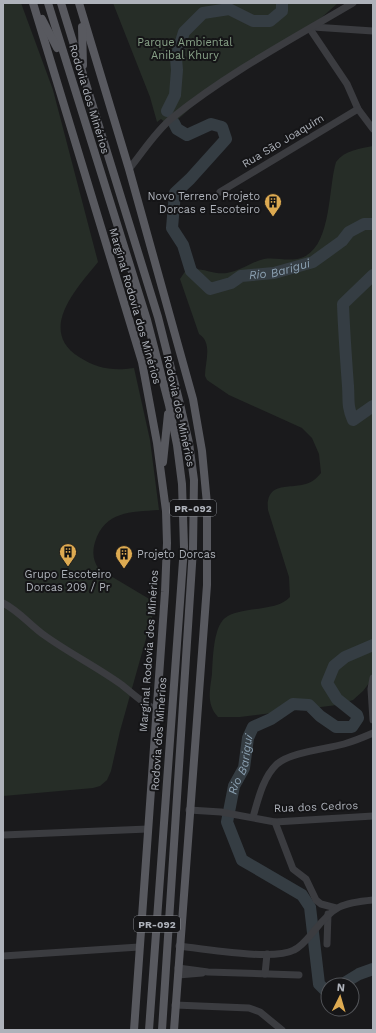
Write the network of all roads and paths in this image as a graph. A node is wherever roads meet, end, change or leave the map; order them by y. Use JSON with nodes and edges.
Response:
{"nodes":[{"id":1,"x":48,"y":3,"type":"edge"},
{"id":2,"x":61,"y":3,"type":"edge"},
{"id":3,"x":78,"y":3,"type":"edge"},
{"id":4,"x":353,"y":3,"type":"edge"},
{"id":5,"x":33,"y":4,"type":"edge"},
{"id":6,"x":81,"y":12,"type":"junction"},
{"id":7,"x":312,"y":28,"type":"junction"},
{"id":8,"x":373,"y":31,"type":"edge"},
{"id":9,"x":66,"y":63,"type":"junction"},
{"id":10,"x":84,"y":78,"type":"junction"},
{"id":11,"x":358,"y":109,"type":"junction"},
{"id":12,"x":373,"y":129,"type":"edge"},
{"id":13,"x":129,"y":169,"type":"junction"},
{"id":14,"x":220,"y":192,"type":"dead end"},
{"id":15,"x":169,"y":405,"type":"junction"},
{"id":16,"x":162,"y":474,"type":"junction"},
{"id":17,"x":3,"y":603,"type":"edge"},
{"id":18,"x":373,"y":678,"type":"edge"},
{"id":19,"x":157,"y":709,"type":"junction"},
{"id":20,"x":373,"y":720,"type":"edge"},
{"id":21,"x":373,"y":733,"type":"edge"},
{"id":22,"x":189,"y":810,"type":"junction"},
{"id":23,"x":373,"y":816,"type":"edge"},
{"id":24,"x":253,"y":817,"type":"junction"},
{"id":25,"x":276,"y":822,"type":"junction"},
{"id":26,"x":148,"y":829,"type":"junction"},
{"id":27,"x":3,"y":836,"type":"edge"},
{"id":28,"x":373,"y":900,"type":"edge"},
{"id":29,"x":336,"y":908,"type":"junction"},
{"id":30,"x":328,"y":914,"type":"junction"},
{"id":31,"x":327,"y":944,"type":"dead end"},
{"id":32,"x":179,"y":946,"type":"junction"},
{"id":33,"x":138,"y":947,"type":"junction"},
{"id":34,"x":267,"y":954,"type":"junction"},
{"id":35,"x":3,"y":956,"type":"edge"},
{"id":36,"x":178,"y":972,"type":"junction"},
{"id":37,"x":264,"y":974,"type":"junction"},
{"id":38,"x":299,"y":975,"type":"dead end"},
{"id":39,"x":175,"y":1005,"type":"junction"},
{"id":40,"x":134,"y":1030,"type":"edge"},
{"id":41,"x":149,"y":1030,"type":"edge"},
{"id":42,"x":162,"y":1030,"type":"edge"},
{"id":43,"x":174,"y":1030,"type":"edge"},
{"id":44,"x":282,"y":1030,"type":"edge"}],
"edges":[{"from":1,"to":9,"type":"main road","name":"Rodovia dos Minérios","number":"PR-092"},
{"from":2,"to":10,"type":"main road","name":"Rodovia dos Minérios","number":"PR-092"},
{"from":3,"to":6,"type":"main road"},
{"from":4,"to":7,"type":"street"},
{"from":5,"to":9,"type":"main road"},
{"from":5,"to":16,"type":"main road","name":"Marginal Rodovia dos Minérios"},
{"from":6,"to":10,"type":"main road"},
{"from":6,"to":13,"type":"main road"},
{"from":7,"to":8,"type":"street"},
{"from":7,"to":11,"type":"street"},
{"from":7,"to":13,"type":"street"},
{"from":9,"to":15,"type":"main road","name":"Rodovia dos Minérios","number":"PR-092"},
{"from":10,"to":42,"type":"main road","name":"Rodovia dos Minérios","number":"PR-092"},
{"from":11,"to":12,"type":"street"},
{"from":11,"to":14,"type":"street","name":"Rua São Joaquim"},
{"from":13,"to":22,"type":"main road"},
{"from":15,"to":16,"type":"main road"},
{"from":15,"to":41,"type":"main road","name":"Rodovia dos Minérios","number":"PR-092"},
{"from":16,"to":19,"type":"main road","name":"Marginal Rodovia dos Minérios"},
{"from":17,"to":19,"type":"street"},
{"from":18,"to":20,"type":"street"},
{"from":19,"to":26,"type":"main road","name":"Marginal Rodovia dos Minérios"},
{"from":21,"to":24,"type":"street"},
{"from":22,"to":24,"type":"street","name":"Rua dos Cedros"},
{"from":22,"to":32,"type":"main road"},
{"from":23,"to":25,"type":"street","name":"Rua dos Cedros"},
{"from":24,"to":25,"type":"street","name":"Rua dos Cedros"},
{"from":25,"to":29,"type":"street"},
{"from":26,"to":27,"type":"street"},
{"from":26,"to":33,"type":"main road","name":"Marginal Rodovia dos Minérios"},
{"from":28,"to":29,"type":"street"},
{"from":29,"to":30,"type":"street"},
{"from":30,"to":31,"type":"street"},
{"from":30,"to":34,"type":"street"},
{"from":32,"to":34,"type":"street"},
{"from":32,"to":36,"type":"main road"},
{"from":33,"to":35,"type":"street"},
{"from":33,"to":40,"type":"main road","name":"Marginal Rodovia dos Minérios"},
{"from":34,"to":37,"type":"street"},
{"from":36,"to":37,"type":"street"},
{"from":36,"to":39,"type":"main road"},
{"from":37,"to":38,"type":"street"},
{"from":39,"to":43,"type":"main road"},
{"from":39,"to":44,"type":"street"}]}
